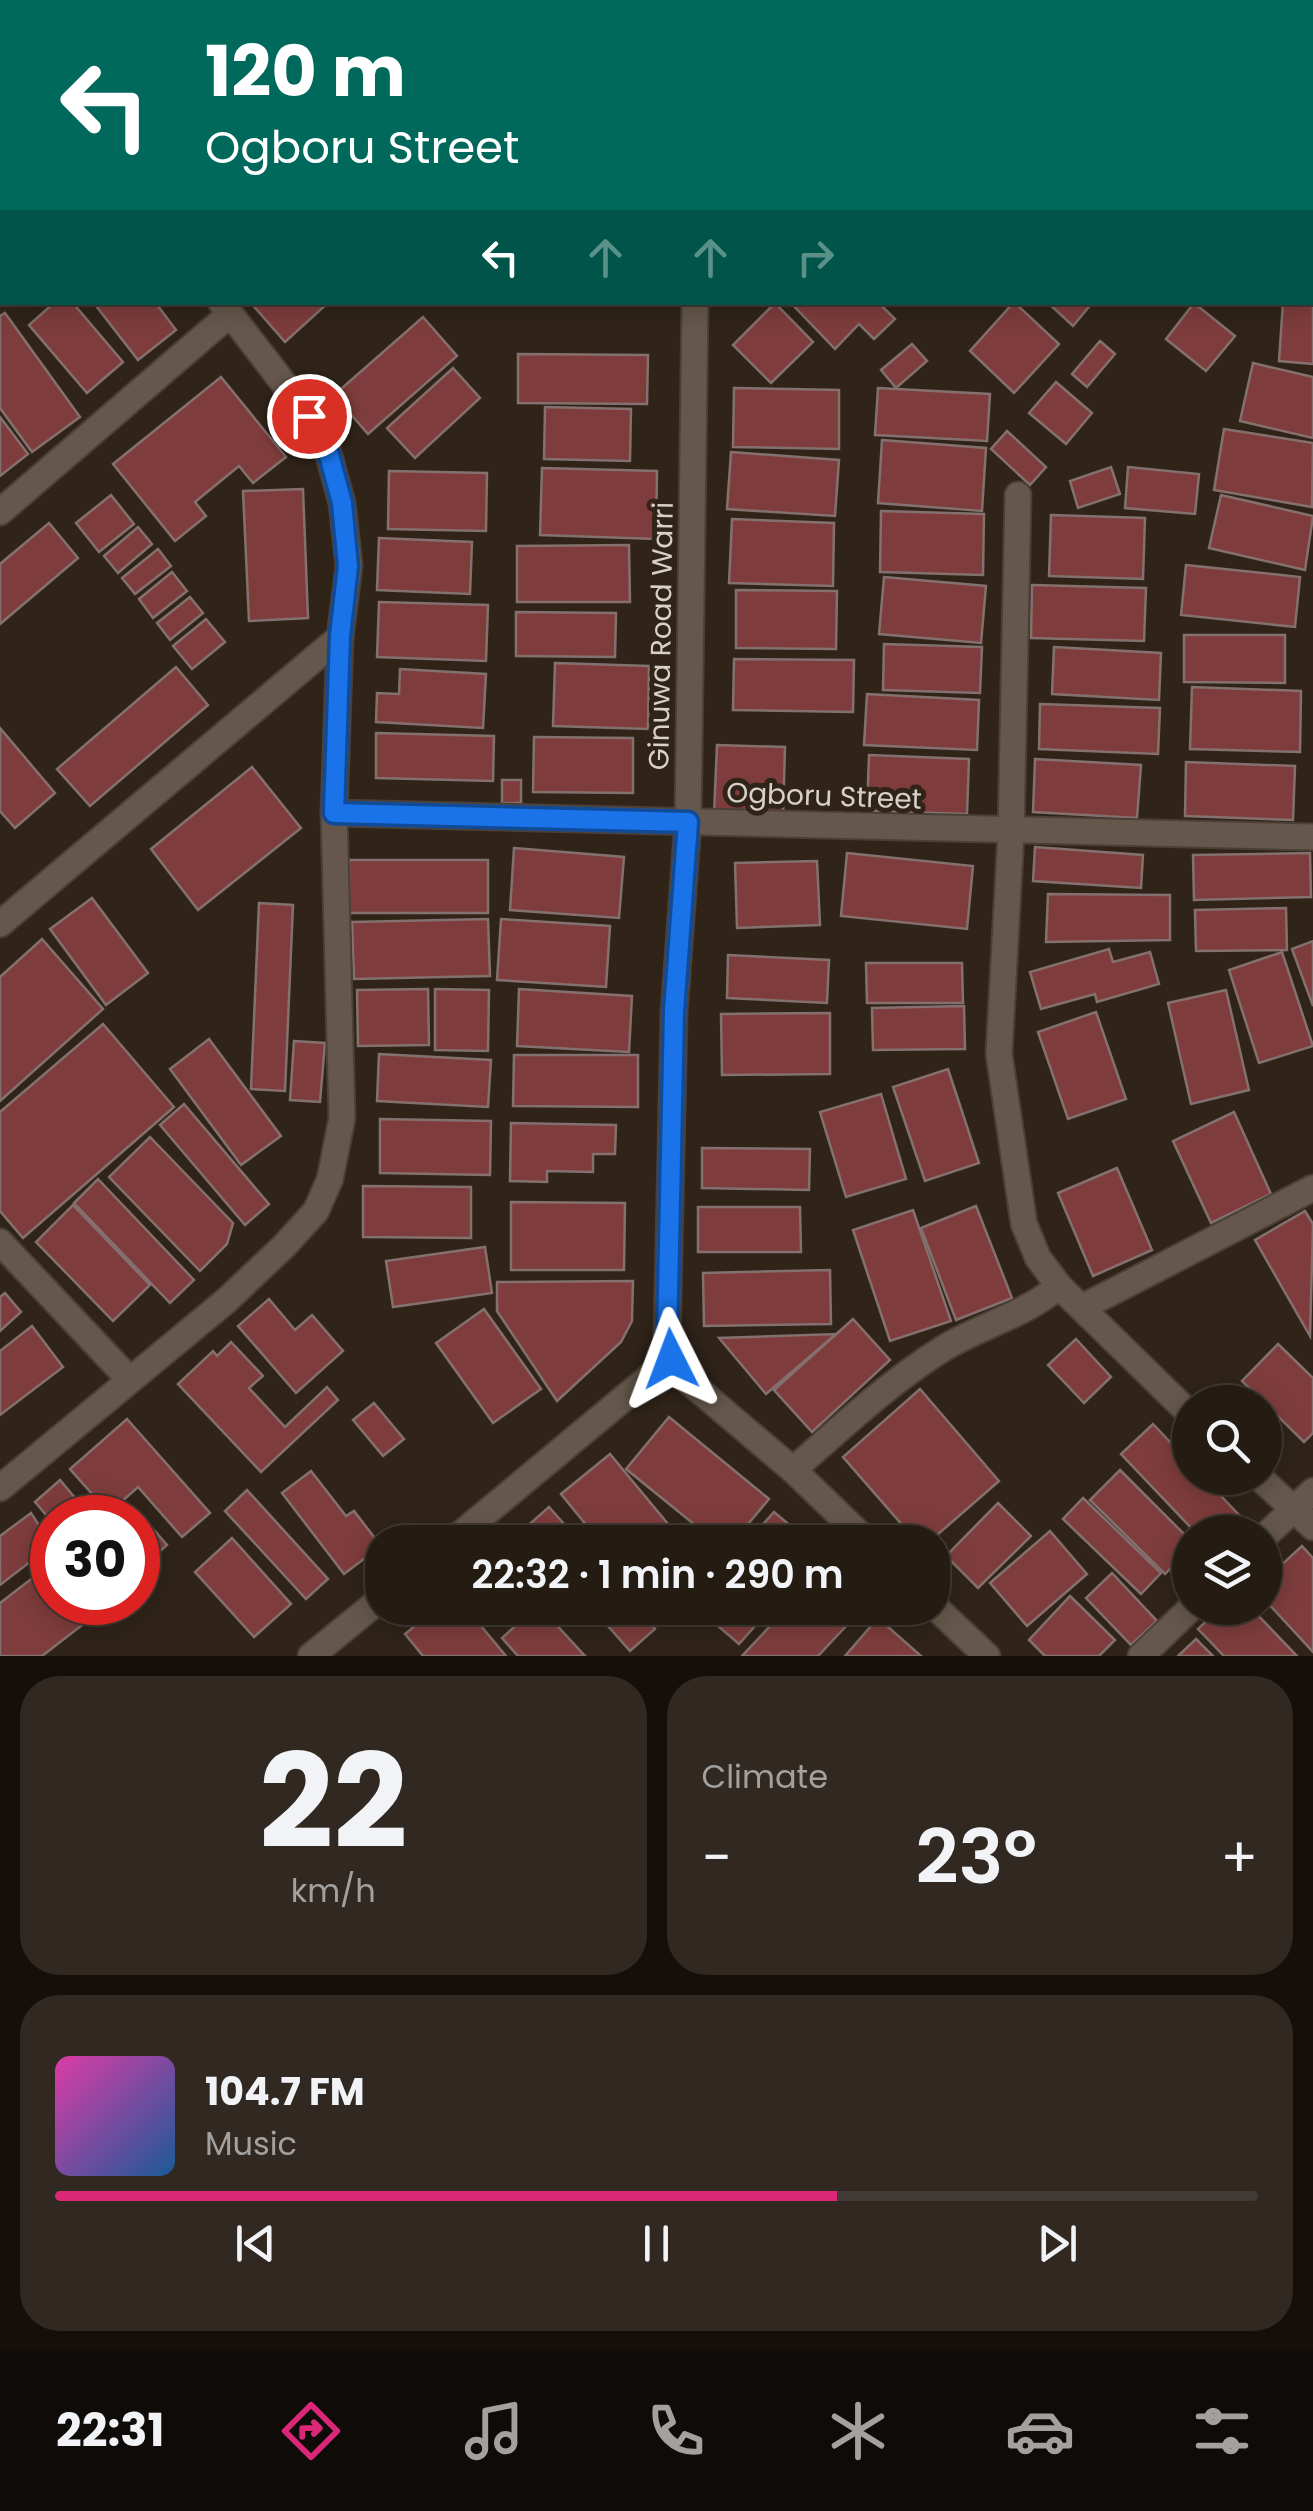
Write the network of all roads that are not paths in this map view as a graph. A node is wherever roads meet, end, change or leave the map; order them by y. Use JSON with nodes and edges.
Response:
{"nodes":[{"id":1,"x":699,"y":305,"type":"edge"},
{"id":2,"x":226,"y":308,"type":"edge"},
{"id":3,"x":1018,"y":495,"type":"dead end"},
{"id":4,"x":0,"y":512,"type":"edge"},
{"id":5,"x":340,"y":636,"type":"junction"},
{"id":6,"x":334,"y":813,"type":"junction"},
{"id":7,"x":688,"y":822,"type":"junction"},
{"id":8,"x":1011,"y":832,"type":"junction"},
{"id":9,"x":1313,"y":836,"type":"edge"},
{"id":10,"x":0,"y":924,"type":"edge"},
{"id":11,"x":1313,"y":1188,"type":"edge"},
{"id":12,"x":0,"y":1242,"type":"edge"},
{"id":13,"x":1059,"y":1286,"type":"junction"},
{"id":14,"x":1083,"y":1307,"type":"junction"},
{"id":15,"x":671,"y":1359,"type":"junction"},
{"id":16,"x":130,"y":1380,"type":"junction"},
{"id":17,"x":1172,"y":1396,"type":"edge"},
{"id":18,"x":793,"y":1470,"type":"junction"},
{"id":19,"x":0,"y":1488,"type":"edge"},
{"id":20,"x":1303,"y":1500,"type":"edge"},
{"id":21,"x":1282,"y":1520,"type":"edge"},
{"id":22,"x":471,"y":1525,"type":"edge"},
{"id":23,"x":850,"y":1525,"type":"edge"},
{"id":24,"x":1313,"y":1527,"type":"edge"},
{"id":25,"x":365,"y":1612,"type":"edge"},
{"id":26,"x":950,"y":1621,"type":"edge"},
{"id":27,"x":1174,"y":1625,"type":"edge"},
{"id":28,"x":311,"y":1656,"type":"edge"},
{"id":29,"x":987,"y":1656,"type":"edge"},
{"id":30,"x":1141,"y":1656,"type":"edge"}],
"edges":[{"from":1,"to":7,"type":"street","name":"Ginuwa Road Warri"},
{"from":2,"to":4,"type":"street"},
{"from":2,"to":5,"type":"street"},
{"from":3,"to":8,"type":"street"},
{"from":5,"to":6,"type":"street"},
{"from":5,"to":10,"type":"street"},
{"from":6,"to":7,"type":"street","name":"Ogboru Street"},
{"from":6,"to":16,"type":"street"},
{"from":7,"to":8,"type":"street","name":"Ogboru Street"},
{"from":7,"to":15,"type":"street","name":"Ginuwa Road Warri"},
{"from":8,"to":9,"type":"street","name":"Ogboru Street"},
{"from":8,"to":13,"type":"street"},
{"from":11,"to":14,"type":"street"},
{"from":12,"to":16,"type":"street"},
{"from":13,"to":14,"type":"street"},
{"from":13,"to":18,"type":"street"},
{"from":14,"to":17,"type":"street"},
{"from":15,"to":18,"type":"street"},
{"from":15,"to":22,"type":"street"},
{"from":16,"to":19,"type":"street"},
{"from":18,"to":23,"type":"street"},
{"from":20,"to":21,"type":"street"},
{"from":20,"to":24,"type":"street"},
{"from":25,"to":28,"type":"street"},
{"from":26,"to":29,"type":"street"},
{"from":27,"to":30,"type":"street"}]}
